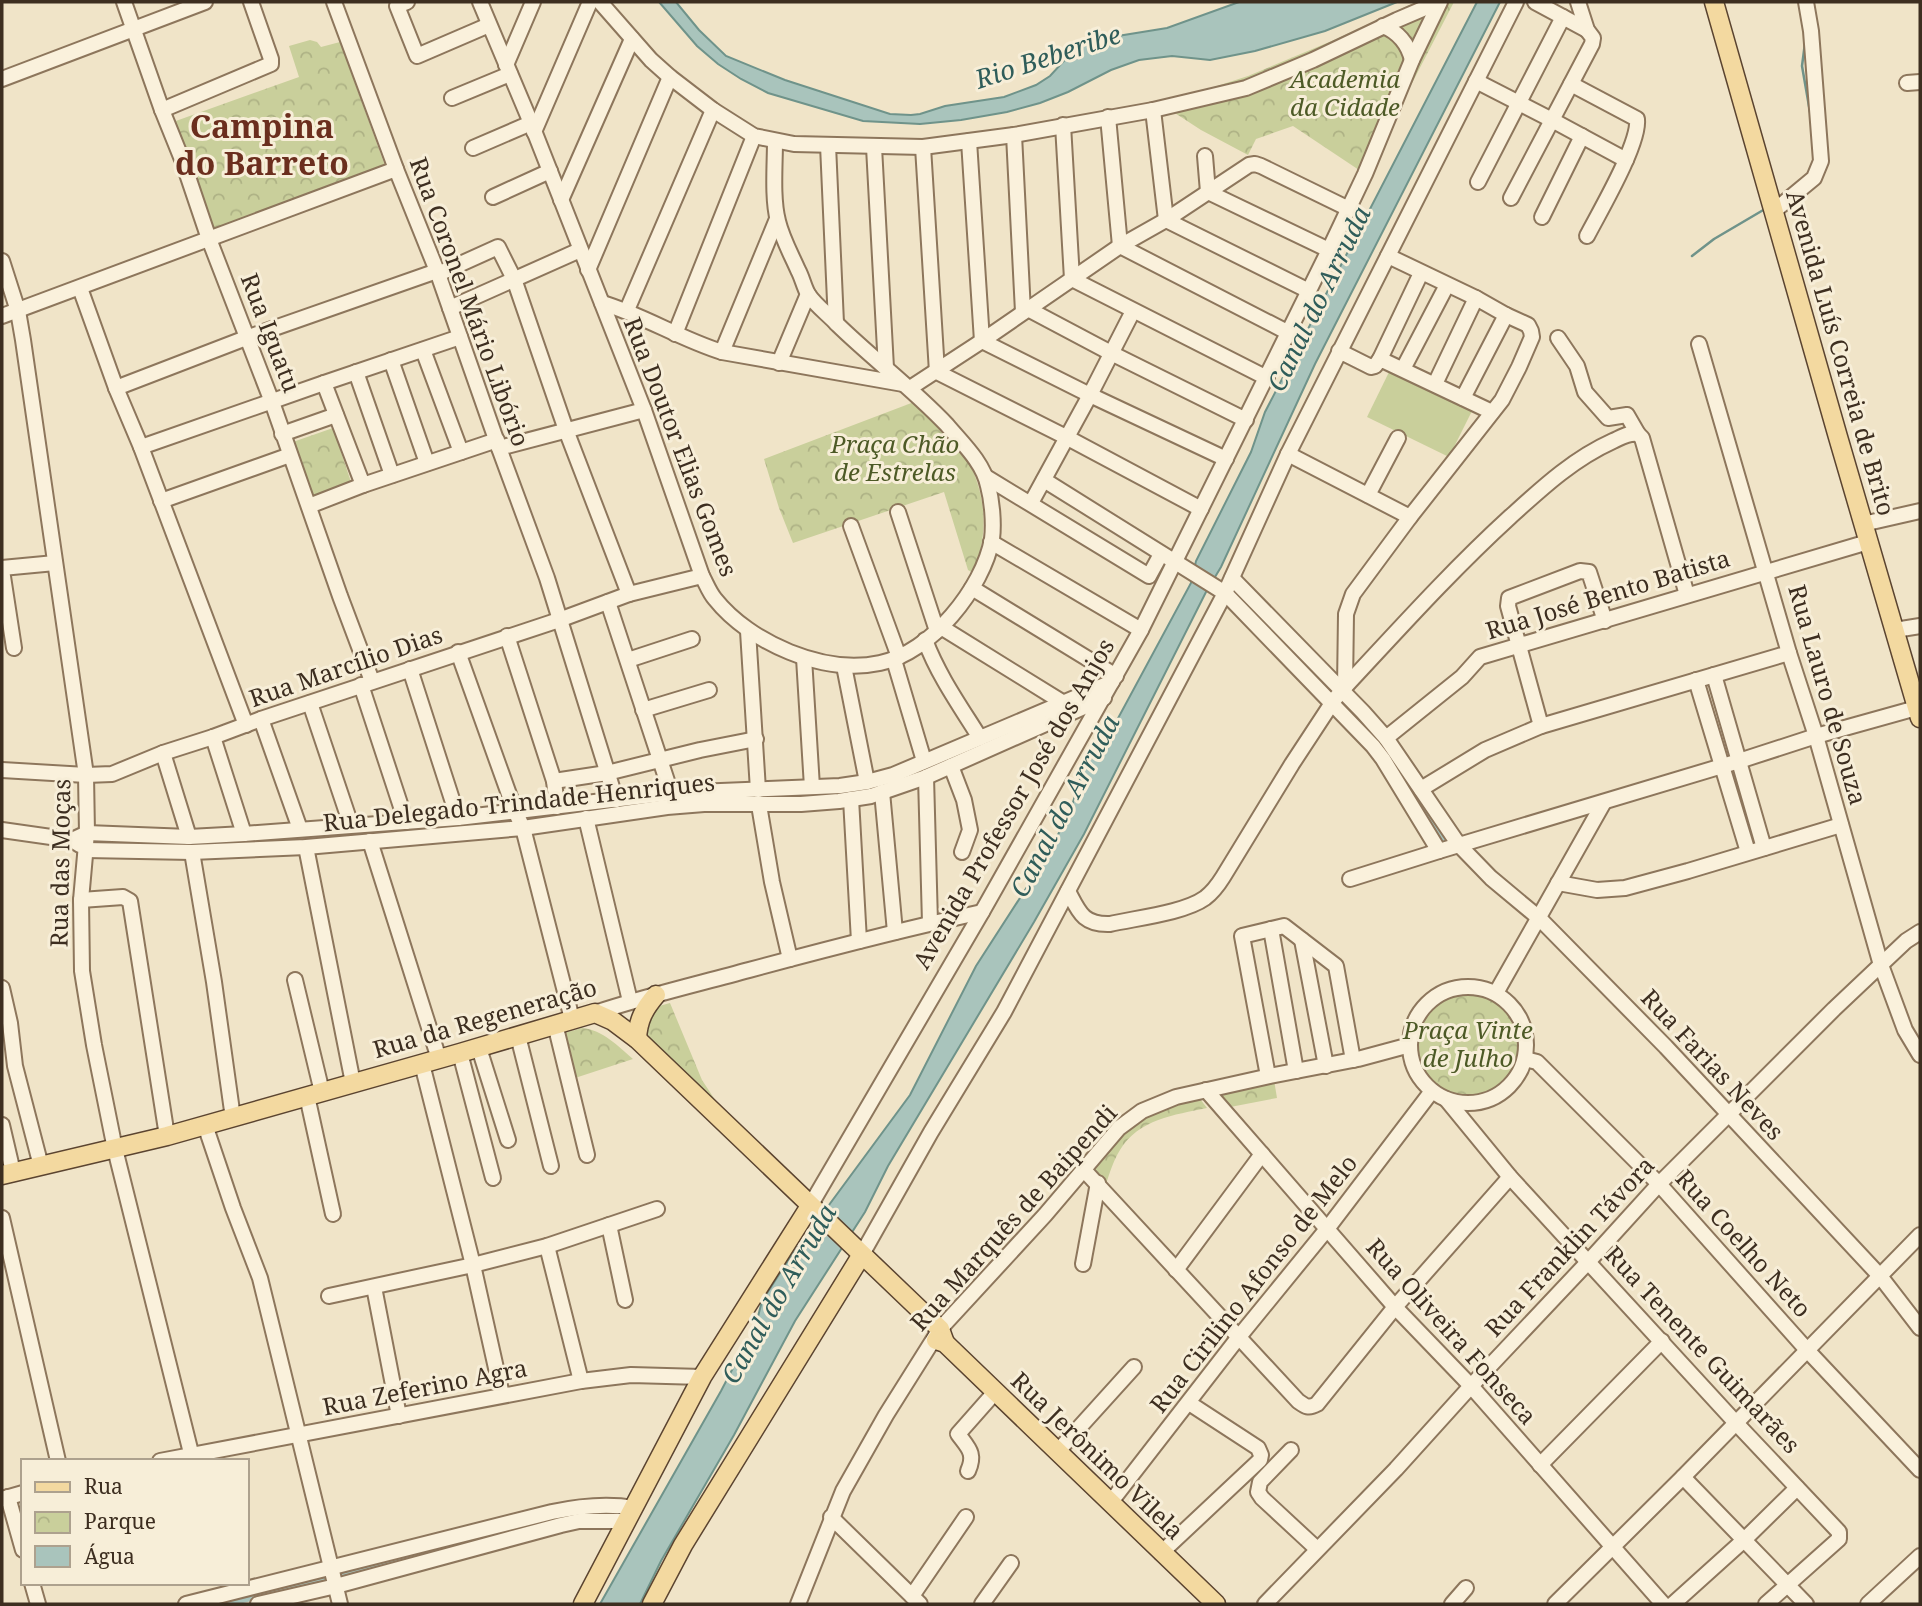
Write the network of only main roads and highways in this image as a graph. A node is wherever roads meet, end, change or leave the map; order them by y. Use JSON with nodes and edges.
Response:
{"nodes":[{"id":1,"x":1714,"y":2,"type":"edge"},
{"id":2,"x":1919,"y":711,"type":"edge"},
{"id":3,"x":656,"y":995,"type":"road end"},
{"id":4,"x":576,"y":1018,"type":"junction"},
{"id":5,"x":637,"y":1039,"type":"junction"},
{"id":6,"x":7,"y":1173,"type":"edge"},
{"id":7,"x":810,"y":1213,"type":"junction"},
{"id":8,"x":854,"y":1255,"type":"junction"},
{"id":9,"x":583,"y":1604,"type":"edge"},
{"id":10,"x":652,"y":1604,"type":"edge"},
{"id":11,"x":1216,"y":1604,"type":"edge"}],
"edges":[{"from":1,"to":2,"type":"main road","name":"Avenida Luís Correia de Brito"},
{"from":3,"to":5,"type":"main road"},
{"from":4,"to":5,"type":"main road"},
{"from":4,"to":6,"type":"main road","name":"Rua da Regeneração"},
{"from":4,"to":7,"type":"main road"},
{"from":5,"to":7,"type":"main road"},
{"from":7,"to":8,"type":"main road","name":"Rua Jerônimo Vilela"},
{"from":7,"to":9,"type":"main road","name":"Avenida Professor José dos Anjos"},
{"from":8,"to":10,"type":"main road"},
{"from":8,"to":11,"type":"main road","name":"Rua Jerônimo Vilela"}]}
